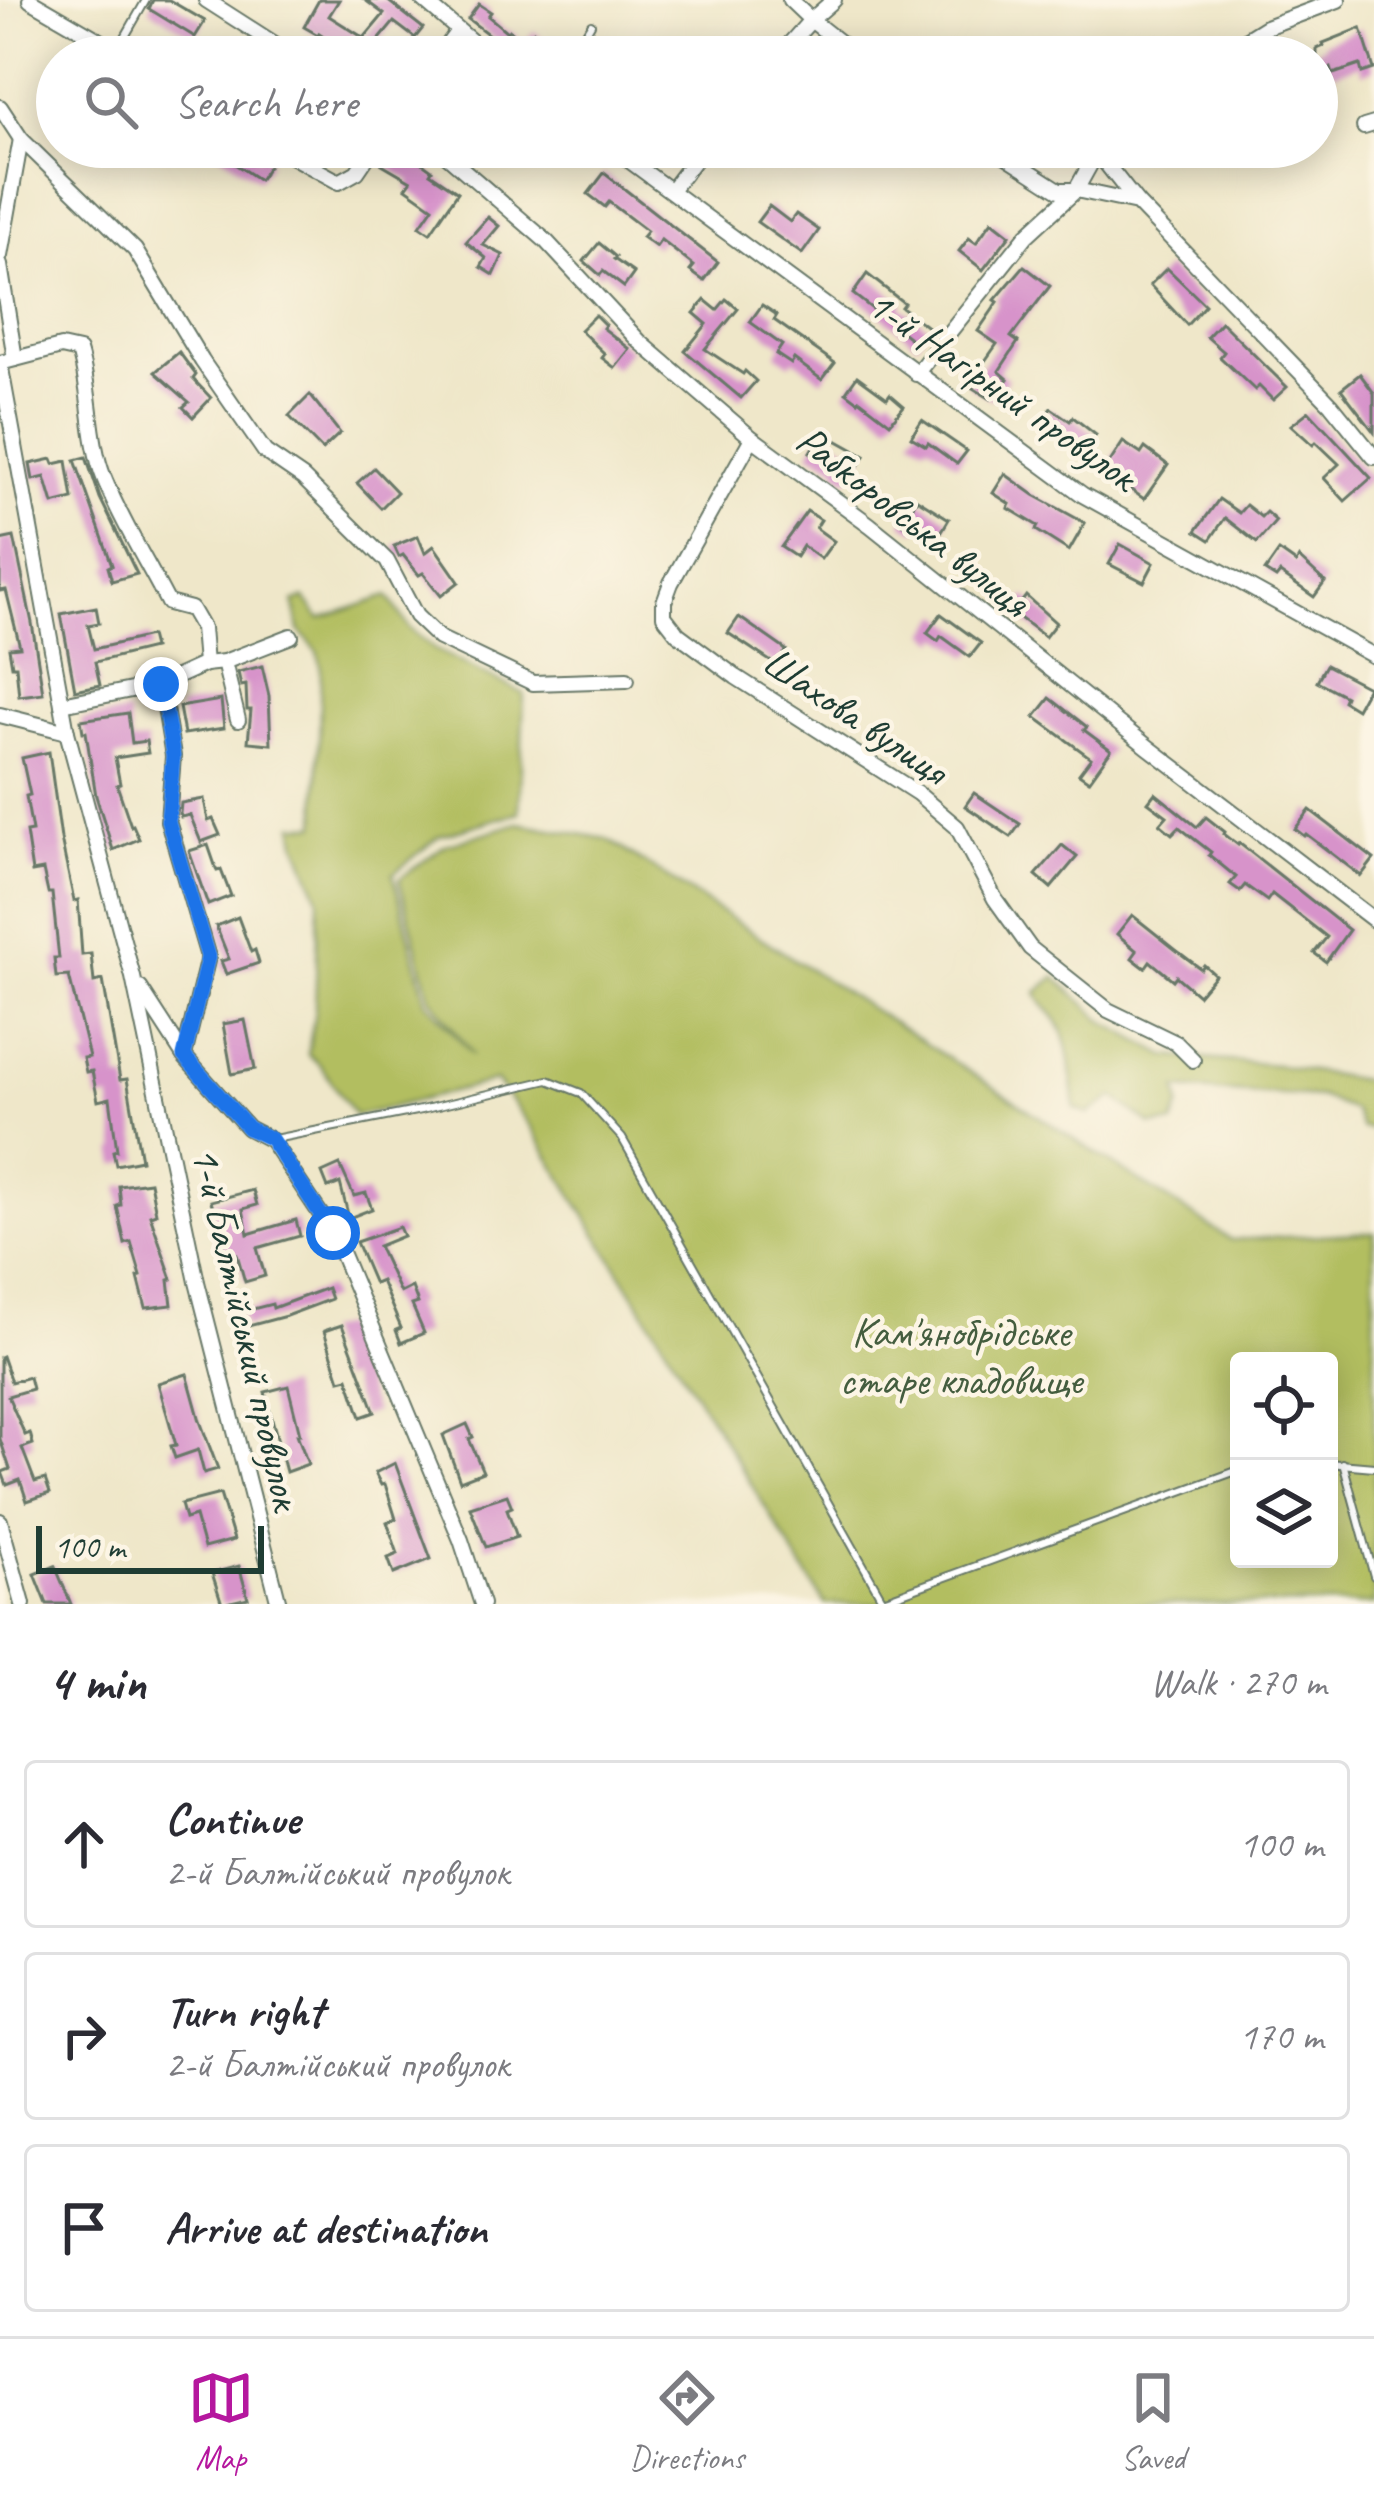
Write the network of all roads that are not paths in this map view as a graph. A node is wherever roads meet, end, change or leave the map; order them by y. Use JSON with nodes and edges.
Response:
{"nodes":[{"id":1,"x":30,"y":0,"type":"edge"},
{"id":2,"x":146,"y":0,"type":"edge"},
{"id":3,"x":206,"y":0,"type":"edge"},
{"id":4,"x":422,"y":0,"type":"edge"},
{"id":5,"x":790,"y":0,"type":"edge"},
{"id":6,"x":834,"y":0,"type":"edge"},
{"id":7,"x":1338,"y":0,"type":"edge"},
{"id":8,"x":811,"y":20,"type":"junction"},
{"id":9,"x":591,"y":24,"type":"dead end"},
{"id":10,"x":458,"y":31,"type":"junction"},
{"id":11,"x":92,"y":36,"type":"edge"},
{"id":12,"x":131,"y":36,"type":"edge"},
{"id":13,"x":262,"y":36,"type":"edge"},
{"id":14,"x":454,"y":36,"type":"edge"},
{"id":15,"x":464,"y":36,"type":"edge"},
{"id":16,"x":584,"y":36,"type":"edge"},
{"id":17,"x":797,"y":36,"type":"edge"},
{"id":18,"x":831,"y":36,"type":"edge"},
{"id":19,"x":1252,"y":36,"type":"edge"},
{"id":20,"x":0,"y":107,"type":"edge"},
{"id":21,"x":21,"y":139,"type":"junction"},
{"id":22,"x":36,"y":154,"type":"edge"},
{"id":23,"x":51,"y":168,"type":"edge"},
{"id":24,"x":313,"y":168,"type":"edge"},
{"id":25,"x":361,"y":168,"type":"edge"},
{"id":26,"x":461,"y":168,"type":"edge"},
{"id":27,"x":642,"y":168,"type":"edge"},
{"id":28,"x":688,"y":168,"type":"edge"},
{"id":29,"x":1025,"y":168,"type":"edge"},
{"id":30,"x":1089,"y":168,"type":"edge"},
{"id":31,"x":1113,"y":168,"type":"edge"},
{"id":32,"x":672,"y":189,"type":"junction"},
{"id":33,"x":1076,"y":190,"type":"junction"},
{"id":34,"x":1137,"y":203,"type":"junction"},
{"id":35,"x":0,"y":260,"type":"edge"},
{"id":36,"x":5,"y":361,"type":"edge"},
{"id":37,"x":916,"y":374,"type":"junction"},
{"id":38,"x":752,"y":438,"type":"junction"},
{"id":39,"x":1374,"y":457,"type":"edge"},
{"id":40,"x":291,"y":636,"type":"dead end"},
{"id":41,"x":1374,"y":656,"type":"edge"},
{"id":42,"x":224,"y":662,"type":"junction"},
{"id":43,"x":205,"y":664,"type":"junction"},
{"id":44,"x":627,"y":680,"type":"dead end"},
{"id":45,"x":161,"y":684,"type":"junction"},
{"id":46,"x":62,"y":704,"type":"junction"},
{"id":47,"x":0,"y":715,"type":"edge"},
{"id":48,"x":238,"y":720,"type":"dead end"},
{"id":49,"x":67,"y":733,"type":"junction"},
{"id":50,"x":1374,"y":920,"type":"edge"},
{"id":51,"x":133,"y":977,"type":"junction"},
{"id":52,"x":184,"y":1056,"type":"junction"},
{"id":53,"x":1193,"y":1060,"type":"dead end"},
{"id":54,"x":271,"y":1139,"type":"junction"},
{"id":55,"x":1338,"y":1463,"type":"edge"},
{"id":56,"x":1343,"y":1463,"type":"junction"},
{"id":57,"x":1374,"y":1467,"type":"edge"},
{"id":58,"x":1230,"y":1473,"type":"edge"},
{"id":59,"x":0,"y":1521,"type":"edge"},
{"id":60,"x":1374,"y":1576,"type":"edge"},
{"id":61,"x":23,"y":1604,"type":"edge"},
{"id":62,"x":279,"y":1604,"type":"edge"},
{"id":63,"x":482,"y":1604,"type":"edge"}],
"edges":[{"from":1,"to":11,"type":"street"},
{"from":2,"to":12,"type":"lane"},
{"from":3,"to":13,"type":"street"},
{"from":4,"to":10,"type":"street"},
{"from":5,"to":8,"type":"street"},
{"from":6,"to":8,"type":"street"},
{"from":7,"to":19,"type":"street"},
{"from":8,"to":17,"type":"street"},
{"from":8,"to":18,"type":"street"},
{"from":9,"to":16,"type":"lane"},
{"from":10,"to":14,"type":"street"},
{"from":10,"to":15,"type":"street"},
{"from":20,"to":21,"type":"street"},
{"from":21,"to":22,"type":"street"},
{"from":21,"to":35,"type":"street","name":"1-й Балтійський провулок"},
{"from":23,"to":44,"type":"street"},
{"from":24,"to":25,"type":"street"},
{"from":26,"to":38,"type":"street","name":"Рабкоровська вулиця"},
{"from":27,"to":32,"type":"street","name":"1-й Нагірний провулок"},
{"from":28,"to":32,"type":"street"},
{"from":29,"to":33,"type":"street"},
{"from":30,"to":33,"type":"street"},
{"from":31,"to":34,"type":"street"},
{"from":32,"to":37,"type":"street","name":"1-й Нагірний провулок"},
{"from":33,"to":34,"type":"street"},
{"from":33,"to":37,"type":"street"},
{"from":34,"to":39,"type":"street"},
{"from":35,"to":36,"type":"street","name":"1-й Балтійський провулок"},
{"from":36,"to":43,"type":"street"},
{"from":36,"to":46,"type":"street","name":"1-й Балтійський провулок"},
{"from":37,"to":41,"type":"street","name":"1-й Нагірний провулок"},
{"from":38,"to":50,"type":"street","name":"Рабкоровська вулиця"},
{"from":38,"to":53,"type":"street","name":"Шахова вулиця"},
{"from":40,"to":42,"type":"street"},
{"from":42,"to":43,"type":"street"},
{"from":42,"to":48,"type":"street"},
{"from":43,"to":45,"type":"street"},
{"from":45,"to":46,"type":"street"},
{"from":45,"to":52,"type":"street"},
{"from":46,"to":49,"type":"street","name":"1-й Балтійський провулок"},
{"from":47,"to":49,"type":"street"},
{"from":49,"to":51,"type":"street","name":"1-й Балтійський провулок"},
{"from":51,"to":52,"type":"street"},
{"from":51,"to":62,"type":"street","name":"1-й Балтійський провулок"},
{"from":52,"to":54,"type":"street"},
{"from":54,"to":58,"type":"lane"},
{"from":54,"to":63,"type":"street"},
{"from":55,"to":56,"type":"lane"},
{"from":56,"to":57,"type":"lane"},
{"from":56,"to":60,"type":"lane"},
{"from":59,"to":61,"type":"street"}]}
